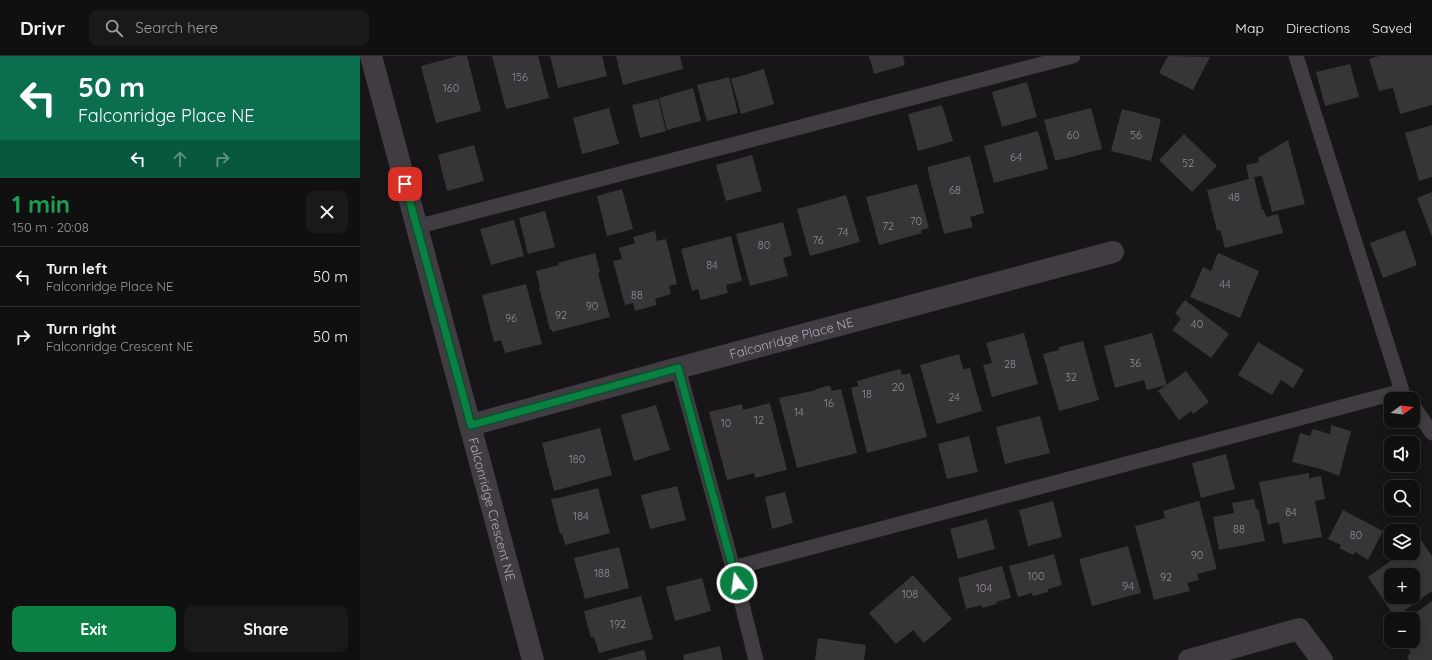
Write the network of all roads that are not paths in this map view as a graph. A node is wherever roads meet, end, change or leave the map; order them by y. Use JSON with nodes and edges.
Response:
{"nodes":[{"id":1,"x":372,"y":56,"type":"edge"},
{"id":2,"x":1072,"y":56,"type":"edge"},
{"id":3,"x":1296,"y":56,"type":"edge"},
{"id":4,"x":416,"y":227,"type":"junction"},
{"id":5,"x":1113,"y":252,"type":"dead end"},
{"id":6,"x":678,"y":368,"type":"junction"},
{"id":7,"x":1404,"y":392,"type":"edge"},
{"id":8,"x":1384,"y":400,"type":"edge"},
{"id":9,"x":1420,"y":416,"type":"edge"},
{"id":10,"x":471,"y":425,"type":"junction"},
{"id":11,"x":1432,"y":433,"type":"edge"},
{"id":12,"x":733,"y":568,"type":"junction"},
{"id":13,"x":533,"y":660,"type":"edge"},
{"id":14,"x":756,"y":660,"type":"edge"},
{"id":15,"x":1189,"y":660,"type":"edge"},
{"id":16,"x":1322,"y":660,"type":"edge"}],
"edges":[{"from":1,"to":4,"type":"street","name":"Falconridge Crescent NE"},
{"from":2,"to":4,"type":"lane"},
{"from":3,"to":7,"type":"lane"},
{"from":4,"to":10,"type":"street","name":"Falconridge Crescent NE"},
{"from":5,"to":6,"type":"street","name":"Falconridge Place NE"},
{"from":6,"to":10,"type":"street","name":"Falconridge Place NE"},
{"from":6,"to":12,"type":"lane"},
{"from":8,"to":12,"type":"lane"},
{"from":9,"to":11,"type":"lane"},
{"from":10,"to":13,"type":"street","name":"Falconridge Crescent NE"},
{"from":12,"to":14,"type":"lane"},
{"from":15,"to":16,"type":"street"}]}
